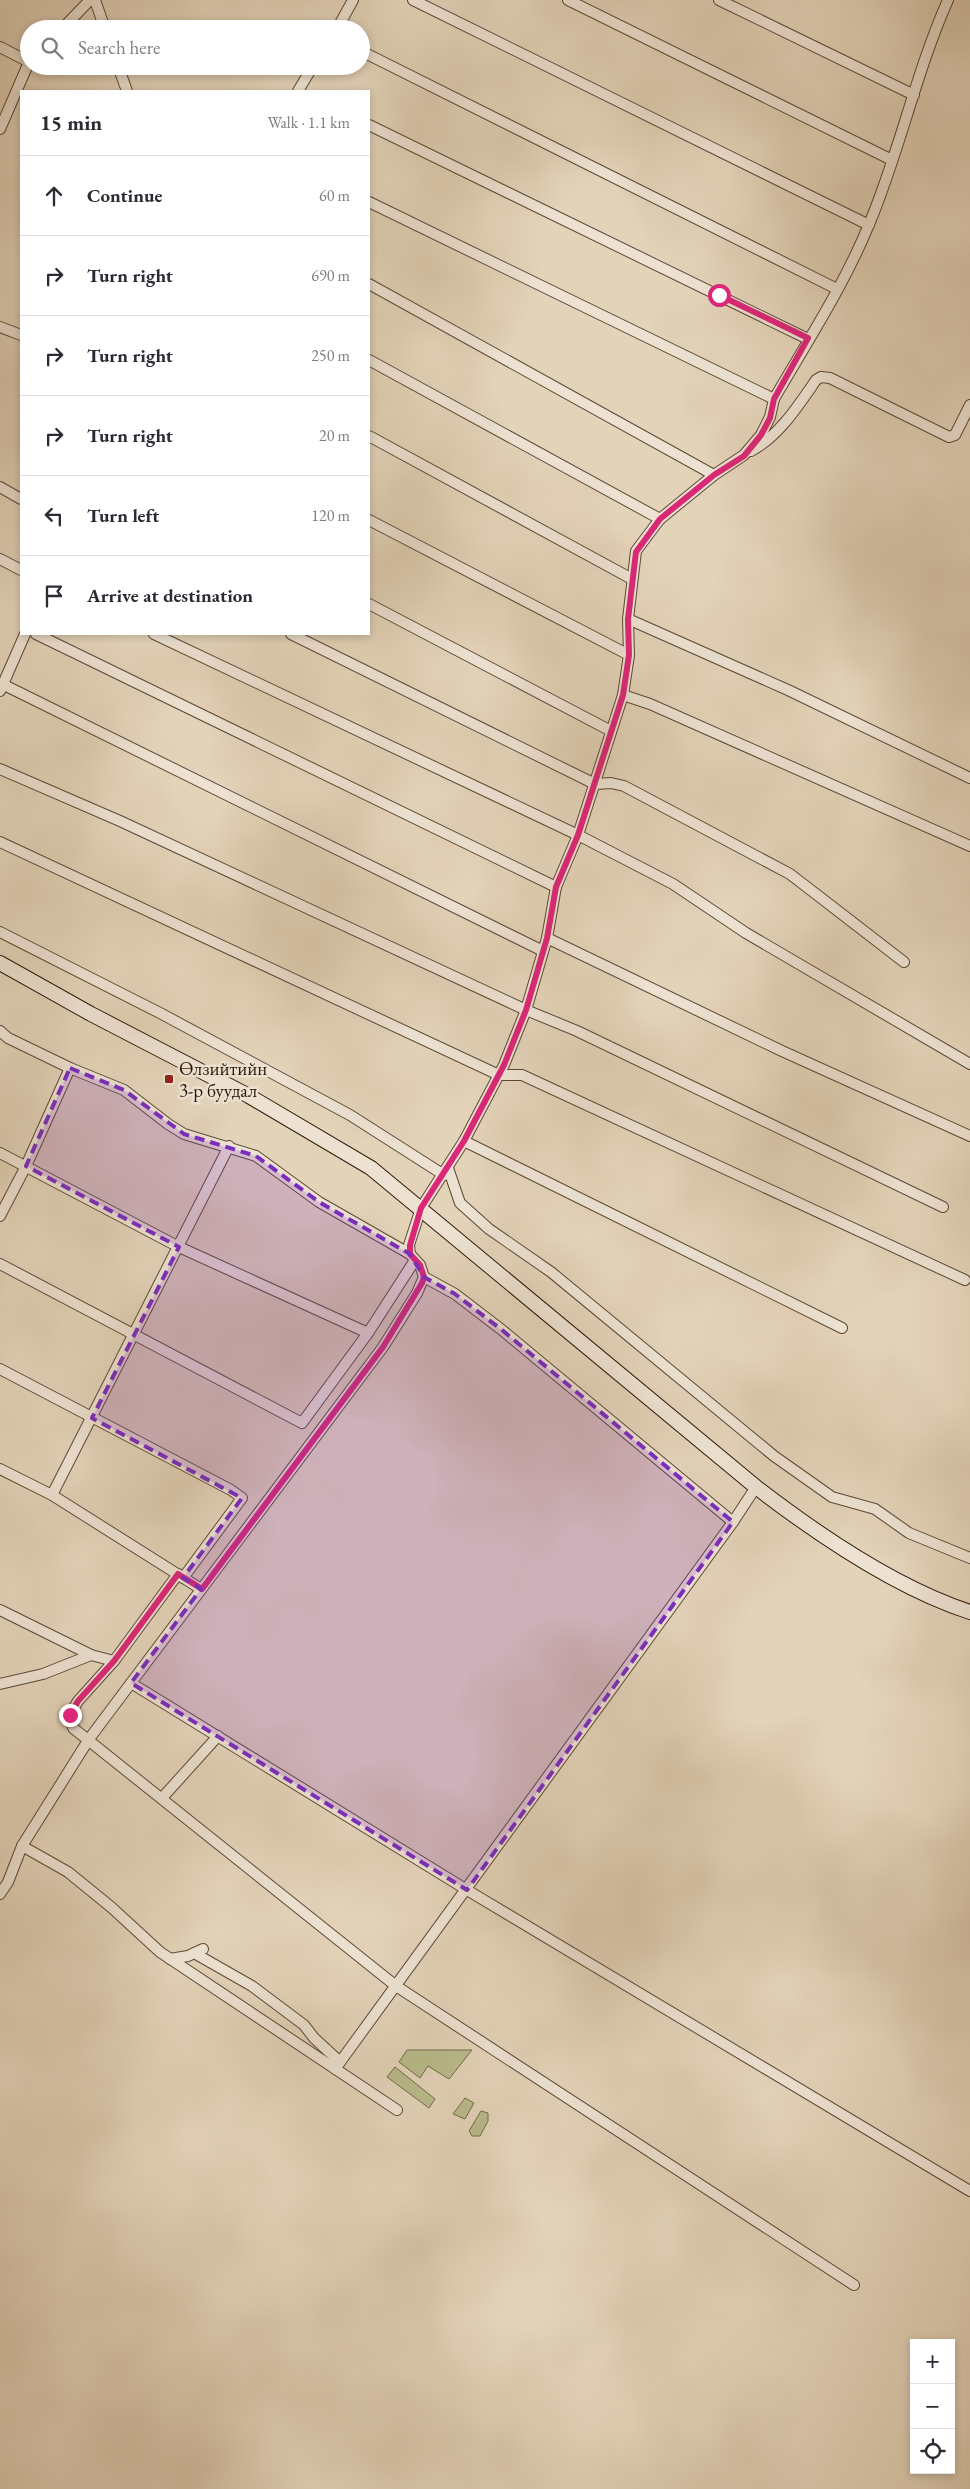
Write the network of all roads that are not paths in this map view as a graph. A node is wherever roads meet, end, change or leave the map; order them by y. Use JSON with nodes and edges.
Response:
{"nodes":[{"id":1,"x":90,"y":0,"type":"edge"},
{"id":2,"x":95,"y":0,"type":"edge"},
{"id":3,"x":354,"y":0,"type":"edge"},
{"id":4,"x":413,"y":0,"type":"edge"},
{"id":5,"x":568,"y":0,"type":"edge"},
{"id":6,"x":719,"y":0,"type":"edge"},
{"id":7,"x":948,"y":0,"type":"edge"},
{"id":8,"x":71,"y":20,"type":"edge"},
{"id":9,"x":102,"y":20,"type":"edge"},
{"id":10,"x":342,"y":20,"type":"edge"},
{"id":11,"x":0,"y":47,"type":"edge"},
{"id":12,"x":370,"y":56,"type":"edge"},
{"id":13,"x":20,"y":57,"type":"edge"},
{"id":14,"x":23,"y":75,"type":"edge"},
{"id":15,"x":121,"y":75,"type":"edge"},
{"id":16,"x":309,"y":75,"type":"edge"},
{"id":17,"x":127,"y":90,"type":"edge"},
{"id":18,"x":300,"y":90,"type":"edge"},
{"id":19,"x":914,"y":94,"type":"junction"},
{"id":20,"x":370,"y":125,"type":"edge"},
{"id":21,"x":0,"y":129,"type":"edge"},
{"id":22,"x":892,"y":160,"type":"junction"},
{"id":23,"x":370,"y":202,"type":"edge"},
{"id":24,"x":869,"y":225,"type":"junction"},
{"id":25,"x":370,"y":285,"type":"edge"},
{"id":26,"x":837,"y":289,"type":"junction"},
{"id":27,"x":0,"y":327,"type":"edge"},
{"id":28,"x":20,"y":335,"type":"edge"},
{"id":29,"x":808,"y":338,"type":"junction"},
{"id":30,"x":370,"y":361,"type":"edge"},
{"id":31,"x":774,"y":399,"type":"junction"},
{"id":32,"x":970,"y":405,"type":"edge"},
{"id":33,"x":370,"y":437,"type":"edge"},
{"id":34,"x":744,"y":456,"type":"junction"},
{"id":35,"x":714,"y":475,"type":"junction"},
{"id":36,"x":0,"y":487,"type":"edge"},
{"id":37,"x":20,"y":498,"type":"edge"},
{"id":38,"x":660,"y":519,"type":"junction"},
{"id":39,"x":370,"y":521,"type":"edge"},
{"id":40,"x":0,"y":559,"type":"edge"},
{"id":41,"x":20,"y":569,"type":"edge"},
{"id":42,"x":632,"y":579,"type":"junction"},
{"id":43,"x":370,"y":605,"type":"edge"},
{"id":44,"x":628,"y":619,"type":"junction"},
{"id":45,"x":25,"y":635,"type":"edge"},
{"id":46,"x":38,"y":635,"type":"edge"},
{"id":47,"x":156,"y":635,"type":"edge"},
{"id":48,"x":293,"y":635,"type":"edge"},
{"id":49,"x":629,"y":655,"type":"junction"},
{"id":50,"x":1,"y":686,"type":"edge"},
{"id":51,"x":623,"y":695,"type":"junction"},
{"id":52,"x":611,"y":731,"type":"junction"},
{"id":53,"x":0,"y":769,"type":"edge"},
{"id":54,"x":970,"y":778,"type":"edge"},
{"id":55,"x":595,"y":784,"type":"junction"},
{"id":56,"x":578,"y":835,"type":"junction"},
{"id":57,"x":0,"y":842,"type":"edge"},
{"id":58,"x":970,"y":846,"type":"edge"},
{"id":59,"x":556,"y":887,"type":"junction"},
{"id":60,"x":0,"y":932,"type":"edge"},
{"id":61,"x":547,"y":938,"type":"junction"},
{"id":62,"x":543,"y":951,"type":"junction"},
{"id":63,"x":904,"y":962,"type":"dead end"},
{"id":64,"x":0,"y":964,"type":"edge"},
{"id":65,"x":526,"y":1010,"type":"junction"},
{"id":66,"x":0,"y":1031,"type":"edge"},
{"id":67,"x":970,"y":1064,"type":"edge"},
{"id":68,"x":70,"y":1068,"type":"junction"},
{"id":69,"x":499,"y":1075,"type":"junction"},
{"id":70,"x":970,"y":1136,"type":"edge"},
{"id":71,"x":464,"y":1141,"type":"junction"},
{"id":72,"x":229,"y":1146,"type":"junction"},
{"id":73,"x":0,"y":1152,"type":"edge"},
{"id":74,"x":26,"y":1166,"type":"junction"},
{"id":75,"x":446,"y":1172,"type":"junction"},
{"id":76,"x":943,"y":1207,"type":"dead end"},
{"id":77,"x":421,"y":1208,"type":"junction"},
{"id":78,"x":0,"y":1216,"type":"edge"},
{"id":79,"x":179,"y":1247,"type":"junction"},
{"id":80,"x":413,"y":1257,"type":"junction"},
{"id":81,"x":0,"y":1264,"type":"edge"},
{"id":82,"x":424,"y":1277,"type":"junction"},
{"id":83,"x":965,"y":1280,"type":"dead end"},
{"id":84,"x":842,"y":1328,"type":"dead end"},
{"id":85,"x":368,"y":1333,"type":"junction"},
{"id":86,"x":134,"y":1336,"type":"junction"},
{"id":87,"x":0,"y":1369,"type":"edge"},
{"id":88,"x":92,"y":1418,"type":"junction"},
{"id":89,"x":0,"y":1469,"type":"edge"},
{"id":90,"x":756,"y":1487,"type":"junction"},
{"id":91,"x":52,"y":1495,"type":"junction"},
{"id":92,"x":733,"y":1522,"type":"junction"},
{"id":93,"x":970,"y":1558,"type":"edge"},
{"id":94,"x":181,"y":1576,"type":"junction"},
{"id":95,"x":202,"y":1589,"type":"junction"},
{"id":96,"x":0,"y":1610,"type":"edge"},
{"id":97,"x":970,"y":1612,"type":"edge"},
{"id":98,"x":91,"y":1654,"type":"junction"},
{"id":99,"x":114,"y":1661,"type":"junction"},
{"id":100,"x":131,"y":1683,"type":"junction"},
{"id":101,"x":0,"y":1684,"type":"edge"},
{"id":102,"x":218,"y":1736,"type":"junction"},
{"id":103,"x":89,"y":1740,"type":"junction"},
{"id":104,"x":162,"y":1798,"type":"junction"},
{"id":105,"x":22,"y":1846,"type":"junction"},
{"id":106,"x":467,"y":1890,"type":"junction"},
{"id":107,"x":0,"y":1894,"type":"edge"},
{"id":108,"x":170,"y":1959,"type":"junction"},
{"id":109,"x":396,"y":1986,"type":"junction"},
{"id":110,"x":338,"y":2065,"type":"junction"},
{"id":111,"x":397,"y":2110,"type":"dead end"},
{"id":112,"x":970,"y":2191,"type":"edge"},
{"id":113,"x":854,"y":2284,"type":"dead end"}],
"edges":[{"from":1,"to":8,"type":"street"},
{"from":2,"to":9,"type":"street"},
{"from":3,"to":10,"type":"street"},
{"from":4,"to":24,"type":"street"},
{"from":5,"to":22,"type":"street"},
{"from":6,"to":19,"type":"street"},
{"from":7,"to":19,"type":"street"},
{"from":11,"to":13,"type":"street"},
{"from":12,"to":26,"type":"street"},
{"from":14,"to":21,"type":"street"},
{"from":15,"to":17,"type":"street"},
{"from":16,"to":18,"type":"street"},
{"from":19,"to":22,"type":"street"},
{"from":20,"to":29,"type":"street"},
{"from":22,"to":24,"type":"street"},
{"from":23,"to":31,"type":"street"},
{"from":24,"to":26,"type":"street"},
{"from":25,"to":35,"type":"street"},
{"from":26,"to":29,"type":"street"},
{"from":27,"to":28,"type":"street"},
{"from":29,"to":31,"type":"street"},
{"from":30,"to":38,"type":"street"},
{"from":31,"to":34,"type":"street"},
{"from":32,"to":34,"type":"street"},
{"from":33,"to":42,"type":"street"},
{"from":34,"to":35,"type":"street"},
{"from":35,"to":38,"type":"street"},
{"from":36,"to":37,"type":"street"},
{"from":38,"to":42,"type":"street"},
{"from":39,"to":49,"type":"street"},
{"from":40,"to":41,"type":"street"},
{"from":42,"to":44,"type":"street"},
{"from":43,"to":52,"type":"street"},
{"from":44,"to":49,"type":"street"},
{"from":44,"to":54,"type":"street"},
{"from":45,"to":50,"type":"street"},
{"from":46,"to":59,"type":"street"},
{"from":47,"to":56,"type":"street"},
{"from":48,"to":55,"type":"street"},
{"from":49,"to":51,"type":"street"},
{"from":50,"to":62,"type":"street"},
{"from":51,"to":52,"type":"street"},
{"from":51,"to":58,"type":"street"},
{"from":52,"to":55,"type":"street"},
{"from":53,"to":65,"type":"street"},
{"from":55,"to":56,"type":"street"},
{"from":55,"to":63,"type":"street"},
{"from":56,"to":59,"type":"street"},
{"from":56,"to":67,"type":"street"},
{"from":57,"to":69,"type":"street"},
{"from":59,"to":61,"type":"street"},
{"from":60,"to":75,"type":"street"},
{"from":61,"to":62,"type":"street"},
{"from":61,"to":70,"type":"street"},
{"from":62,"to":65,"type":"street"},
{"from":64,"to":77,"type":"main road"},
{"from":65,"to":69,"type":"street"},
{"from":65,"to":76,"type":"street"},
{"from":66,"to":68,"type":"street"},
{"from":68,"to":72,"type":"street"},
{"from":68,"to":74,"type":"street"},
{"from":69,"to":71,"type":"street"},
{"from":69,"to":83,"type":"street"},
{"from":71,"to":75,"type":"street"},
{"from":71,"to":84,"type":"street"},
{"from":72,"to":79,"type":"street"},
{"from":72,"to":80,"type":"street"},
{"from":73,"to":74,"type":"street"},
{"from":74,"to":78,"type":"street"},
{"from":74,"to":79,"type":"street"},
{"from":75,"to":77,"type":"street"},
{"from":75,"to":93,"type":"street"},
{"from":77,"to":80,"type":"street"},
{"from":77,"to":90,"type":"main road"},
{"from":79,"to":85,"type":"street"},
{"from":79,"to":86,"type":"street"},
{"from":80,"to":82,"type":"street"},
{"from":80,"to":85,"type":"street"},
{"from":81,"to":86,"type":"street"},
{"from":82,"to":92,"type":"street"},
{"from":82,"to":95,"type":"street"},
{"from":85,"to":86,"type":"street"},
{"from":86,"to":88,"type":"street"},
{"from":87,"to":88,"type":"street"},
{"from":88,"to":91,"type":"street"},
{"from":88,"to":94,"type":"street"},
{"from":89,"to":91,"type":"street"},
{"from":90,"to":92,"type":"street"},
{"from":90,"to":97,"type":"main road"},
{"from":91,"to":94,"type":"street"},
{"from":92,"to":106,"type":"street"},
{"from":94,"to":95,"type":"street"},
{"from":94,"to":99,"type":"street"},
{"from":95,"to":100,"type":"street"},
{"from":96,"to":98,"type":"street"},
{"from":98,"to":99,"type":"street"},
{"from":98,"to":101,"type":"street"},
{"from":99,"to":103,"type":"street"},
{"from":100,"to":102,"type":"street"},
{"from":100,"to":103,"type":"street"},
{"from":102,"to":104,"type":"street"},
{"from":102,"to":106,"type":"street"},
{"from":103,"to":104,"type":"street"},
{"from":103,"to":105,"type":"street"},
{"from":104,"to":109,"type":"street"},
{"from":105,"to":107,"type":"street"},
{"from":105,"to":108,"type":"street"},
{"from":106,"to":109,"type":"street"},
{"from":106,"to":112,"type":"street"},
{"from":108,"to":110,"type":"street"},
{"from":108,"to":110,"type":"street"},
{"from":109,"to":110,"type":"street"},
{"from":109,"to":113,"type":"street"},
{"from":110,"to":111,"type":"street"}]}
